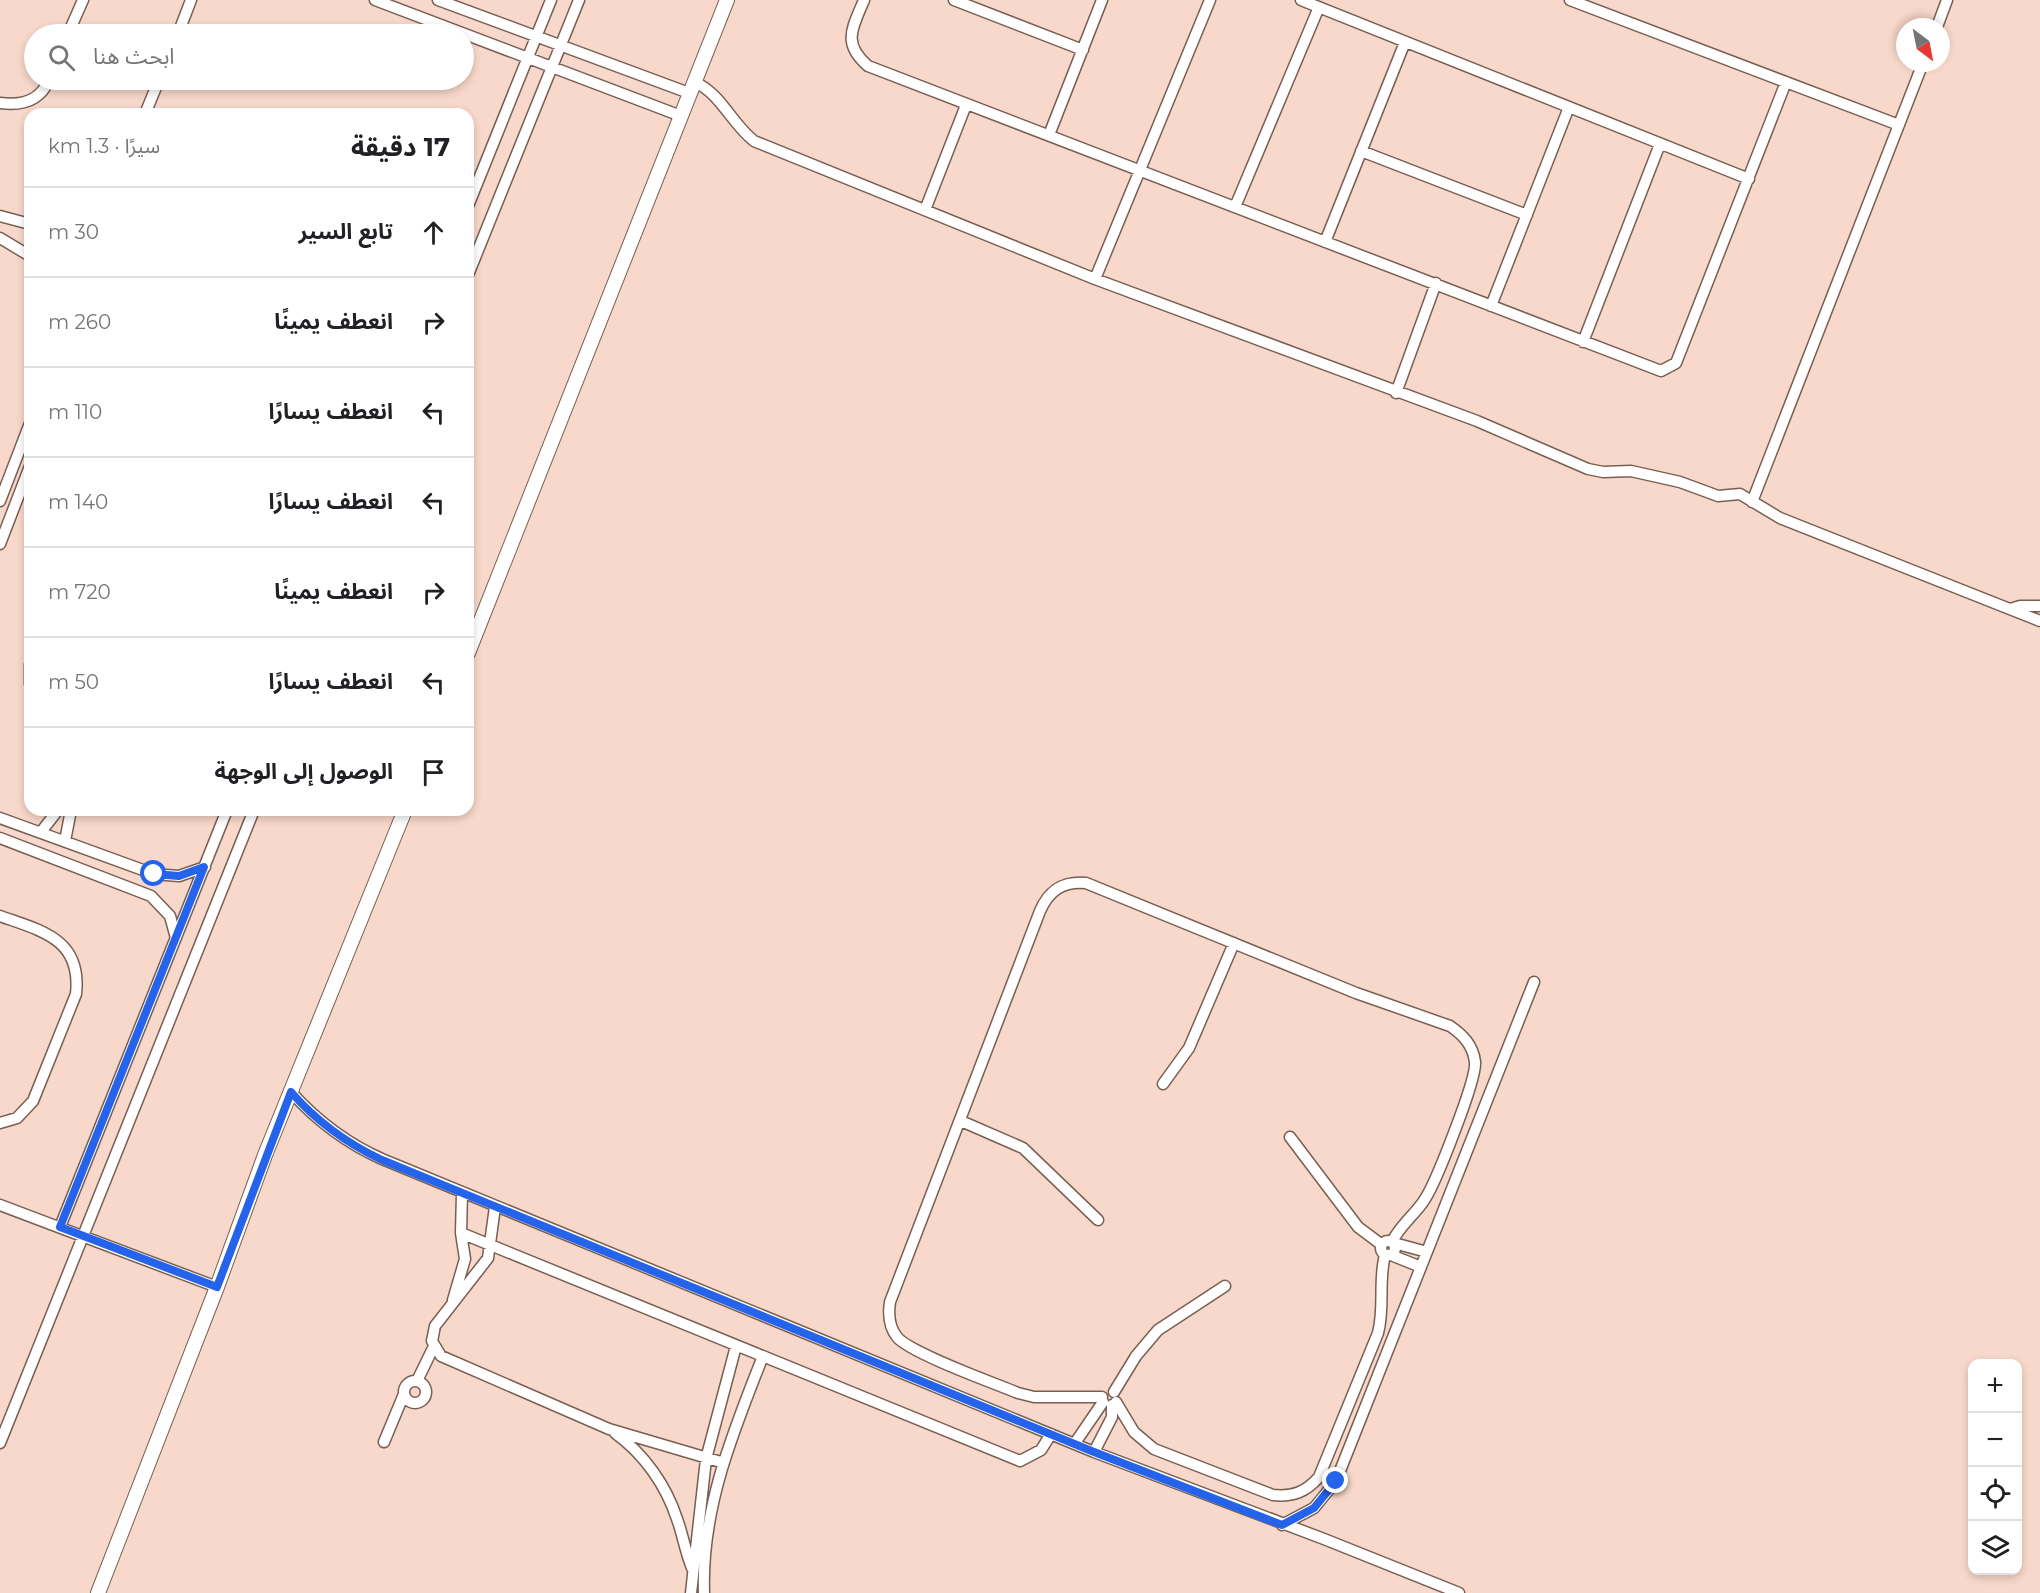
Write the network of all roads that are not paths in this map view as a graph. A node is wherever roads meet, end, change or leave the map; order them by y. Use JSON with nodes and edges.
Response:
{"nodes":[{"id":1,"x":83,"y":0,"type":"edge"},
{"id":2,"x":191,"y":0,"type":"edge"},
{"id":3,"x":375,"y":0,"type":"edge"},
{"id":4,"x":438,"y":0,"type":"edge"},
{"id":5,"x":551,"y":0,"type":"edge"},
{"id":6,"x":579,"y":0,"type":"edge"},
{"id":7,"x":727,"y":0,"type":"edge"},
{"id":8,"x":864,"y":0,"type":"edge"},
{"id":9,"x":954,"y":0,"type":"edge"},
{"id":10,"x":1102,"y":0,"type":"edge"},
{"id":11,"x":1210,"y":0,"type":"edge"},
{"id":12,"x":1301,"y":0,"type":"edge"},
{"id":13,"x":1947,"y":0,"type":"edge"},
{"id":14,"x":1577,"y":1,"type":"edge"},
{"id":15,"x":1318,"y":7,"type":"junction"},
{"id":16,"x":1940,"y":18,"type":"edge"},
{"id":17,"x":72,"y":24,"type":"edge"},
{"id":18,"x":182,"y":24,"type":"edge"},
{"id":19,"x":437,"y":24,"type":"edge"},
{"id":20,"x":537,"y":37,"type":"junction"},
{"id":21,"x":474,"y":38,"type":"edge"},
{"id":22,"x":1405,"y":42,"type":"junction"},
{"id":23,"x":561,"y":47,"type":"junction"},
{"id":24,"x":1083,"y":50,"type":"junction"},
{"id":25,"x":528,"y":59,"type":"junction"},
{"id":26,"x":551,"y":68,"type":"junction"},
{"id":27,"x":1920,"y":72,"type":"edge"},
{"id":28,"x":1786,"y":82,"type":"junction"},
{"id":29,"x":692,"y":88,"type":"junction"},
{"id":30,"x":43,"y":90,"type":"edge"},
{"id":31,"x":155,"y":90,"type":"edge"},
{"id":32,"x":0,"y":102,"type":"edge"},
{"id":33,"x":966,"y":105,"type":"junction"},
{"id":34,"x":1569,"y":107,"type":"junction"},
{"id":35,"x":147,"y":108,"type":"edge"},
{"id":36,"x":681,"y":116,"type":"junction"},
{"id":37,"x":1899,"y":125,"type":"junction"},
{"id":38,"x":1049,"y":135,"type":"junction"},
{"id":39,"x":1660,"y":144,"type":"junction"},
{"id":40,"x":1361,"y":151,"type":"junction"},
{"id":41,"x":1140,"y":171,"type":"junction"},
{"id":42,"x":1749,"y":179,"type":"junction"},
{"id":43,"x":474,"y":191,"type":"edge"},
{"id":44,"x":1235,"y":207,"type":"junction"},
{"id":45,"x":925,"y":210,"type":"junction"},
{"id":46,"x":1527,"y":215,"type":"junction"},
{"id":47,"x":0,"y":216,"type":"edge"},
{"id":48,"x":24,"y":223,"type":"edge"},
{"id":49,"x":0,"y":238,"type":"edge"},
{"id":50,"x":1325,"y":242,"type":"junction"},
{"id":51,"x":24,"y":252,"type":"edge"},
{"id":52,"x":474,"y":260,"type":"edge"},
{"id":53,"x":1095,"y":279,"type":"junction"},
{"id":54,"x":1436,"y":283,"type":"junction"},
{"id":55,"x":1491,"y":306,"type":"junction"},
{"id":56,"x":1583,"y":342,"type":"junction"},
{"id":57,"x":1396,"y":393,"type":"junction"},
{"id":58,"x":24,"y":439,"type":"edge"},
{"id":59,"x":24,"y":482,"type":"edge"},
{"id":60,"x":0,"y":501,"type":"edge"},
{"id":61,"x":1752,"y":502,"type":"junction"},
{"id":62,"x":0,"y":544,"type":"edge"},
{"id":63,"x":2040,"y":606,"type":"edge"},
{"id":64,"x":2010,"y":609,"type":"junction"},
{"id":65,"x":2040,"y":621,"type":"edge"},
{"id":66,"x":474,"y":638,"type":"edge"},
{"id":67,"x":53,"y":816,"type":"edge"},
{"id":68,"x":70,"y":816,"type":"edge"},
{"id":69,"x":225,"y":816,"type":"edge"},
{"id":70,"x":252,"y":816,"type":"edge"},
{"id":71,"x":403,"y":816,"type":"edge"},
{"id":72,"x":0,"y":818,"type":"edge"},
{"id":73,"x":41,"y":832,"type":"junction"},
{"id":74,"x":0,"y":838,"type":"edge"},
{"id":75,"x":65,"y":841,"type":"junction"},
{"id":76,"x":204,"y":867,"type":"junction"},
{"id":77,"x":0,"y":916,"type":"edge"},
{"id":78,"x":176,"y":939,"type":"junction"},
{"id":79,"x":1233,"y":943,"type":"junction"},
{"id":80,"x":1534,"y":982,"type":"dead end"},
{"id":81,"x":1163,"y":1084,"type":"dead end"},
{"id":82,"x":291,"y":1092,"type":"junction"},
{"id":83,"x":961,"y":1121,"type":"junction"},
{"id":84,"x":0,"y":1123,"type":"edge"},
{"id":85,"x":1290,"y":1137,"type":"dead end"},
{"id":86,"x":462,"y":1192,"type":"junction"},
{"id":87,"x":0,"y":1205,"type":"edge"},
{"id":88,"x":495,"y":1207,"type":"junction"},
{"id":89,"x":1098,"y":1220,"type":"dead end"},
{"id":90,"x":60,"y":1227,"type":"junction"},
{"id":91,"x":461,"y":1233,"type":"junction"},
{"id":92,"x":83,"y":1236,"type":"junction"},
{"id":93,"x":490,"y":1245,"type":"junction"},
{"id":94,"x":1389,"y":1248,"type":"junction"},
{"id":95,"x":1427,"y":1252,"type":"junction"},
{"id":96,"x":1421,"y":1267,"type":"junction"},
{"id":97,"x":1225,"y":1286,"type":"dead end"},
{"id":98,"x":217,"y":1287,"type":"junction"},
{"id":99,"x":453,"y":1300,"type":"junction"},
{"id":100,"x":434,"y":1346,"type":"junction"},
{"id":101,"x":736,"y":1346,"type":"junction"},
{"id":102,"x":763,"y":1356,"type":"junction"},
{"id":103,"x":417,"y":1381,"type":"junction"},
{"id":104,"x":404,"y":1394,"type":"junction"},
{"id":105,"x":1110,"y":1400,"type":"junction"},
{"id":106,"x":609,"y":1429,"type":"junction"},
{"id":107,"x":1051,"y":1434,"type":"junction"},
{"id":108,"x":384,"y":1442,"type":"dead end"},
{"id":109,"x":0,"y":1443,"type":"edge"},
{"id":110,"x":1075,"y":1443,"type":"junction"},
{"id":111,"x":1094,"y":1452,"type":"junction"},
{"id":112,"x":706,"y":1459,"type":"junction"},
{"id":113,"x":721,"y":1462,"type":"junction"},
{"id":114,"x":1282,"y":1525,"type":"junction"},
{"id":115,"x":692,"y":1568,"type":"junction"},
{"id":116,"x":98,"y":1593,"type":"edge"},
{"id":117,"x":691,"y":1593,"type":"edge"},
{"id":118,"x":704,"y":1593,"type":"edge"},
{"id":119,"x":1459,"y":1593,"type":"edge"}],
"edges":[{"from":1,"to":17,"type":"street"},
{"from":2,"to":18,"type":"street"},
{"from":3,"to":19,"type":"street"},
{"from":4,"to":20,"type":"street"},
{"from":5,"to":20,"type":"street"},
{"from":6,"to":23,"type":"street"},
{"from":7,"to":29,"type":"street"},
{"from":8,"to":33,"type":"street"},
{"from":9,"to":24,"type":"street"},
{"from":10,"to":24,"type":"street"},
{"from":11,"to":41,"type":"street"},
{"from":12,"to":15,"type":"street"},
{"from":13,"to":16,"type":"street"},
{"from":14,"to":28,"type":"street"},
{"from":15,"to":22,"type":"street"},
{"from":15,"to":44,"type":"street"},
{"from":20,"to":23,"type":"street"},
{"from":20,"to":25,"type":"street"},
{"from":21,"to":25,"type":"street"},
{"from":22,"to":34,"type":"street"},
{"from":22,"to":40,"type":"street"},
{"from":23,"to":26,"type":"street"},
{"from":23,"to":29,"type":"street"},
{"from":24,"to":38,"type":"street"},
{"from":25,"to":26,"type":"street"},
{"from":25,"to":43,"type":"street"},
{"from":26,"to":36,"type":"street"},
{"from":26,"to":52,"type":"street"},
{"from":27,"to":37,"type":"street"},
{"from":28,"to":37,"type":"street"},
{"from":28,"to":42,"type":"street"},
{"from":29,"to":36,"type":"street"},
{"from":29,"to":45,"type":"street"},
{"from":30,"to":32,"type":"street"},
{"from":31,"to":35,"type":"street"},
{"from":33,"to":38,"type":"street"},
{"from":33,"to":45,"type":"street"},
{"from":34,"to":39,"type":"street"},
{"from":34,"to":46,"type":"street"},
{"from":36,"to":66,"type":"street"},
{"from":37,"to":61,"type":"street"},
{"from":38,"to":41,"type":"street"},
{"from":39,"to":42,"type":"street"},
{"from":39,"to":56,"type":"street"},
{"from":40,"to":46,"type":"street"},
{"from":40,"to":50,"type":"street"},
{"from":41,"to":44,"type":"street"},
{"from":41,"to":53,"type":"street"},
{"from":42,"to":56,"type":"street"},
{"from":44,"to":50,"type":"street"},
{"from":45,"to":53,"type":"street"},
{"from":46,"to":55,"type":"street"},
{"from":47,"to":48,"type":"street"},
{"from":49,"to":51,"type":"street"},
{"from":50,"to":54,"type":"street"},
{"from":53,"to":57,"type":"street"},
{"from":54,"to":55,"type":"street"},
{"from":54,"to":57,"type":"street"},
{"from":55,"to":56,"type":"street"},
{"from":57,"to":61,"type":"street"},
{"from":58,"to":60,"type":"street"},
{"from":59,"to":62,"type":"street"},
{"from":61,"to":64,"type":"street"},
{"from":63,"to":64,"type":"street"},
{"from":64,"to":65,"type":"street"},
{"from":67,"to":73,"type":"street"},
{"from":68,"to":75,"type":"street"},
{"from":69,"to":76,"type":"street"},
{"from":70,"to":92,"type":"street"},
{"from":71,"to":82,"type":"street"},
{"from":72,"to":73,"type":"street"},
{"from":73,"to":75,"type":"street"},
{"from":74,"to":78,"type":"street"},
{"from":75,"to":76,"type":"street"},
{"from":76,"to":78,"type":"street"},
{"from":77,"to":84,"type":"street"},
{"from":78,"to":90,"type":"street"},
{"from":79,"to":81,"type":"street"},
{"from":79,"to":83,"type":"street"},
{"from":79,"to":94,"type":"street"},
{"from":80,"to":95,"type":"street"},
{"from":82,"to":86,"type":"street"},
{"from":82,"to":98,"type":"street"},
{"from":83,"to":89,"type":"street"},
{"from":83,"to":105,"type":"street"},
{"from":85,"to":94,"type":"street"},
{"from":86,"to":88,"type":"street"},
{"from":86,"to":91,"type":"street"},
{"from":87,"to":90,"type":"street"},
{"from":88,"to":93,"type":"street"},
{"from":88,"to":107,"type":"street"},
{"from":90,"to":92,"type":"street"},
{"from":91,"to":93,"type":"street"},
{"from":91,"to":99,"type":"street"},
{"from":92,"to":98,"type":"street"},
{"from":92,"to":109,"type":"street"},
{"from":93,"to":99,"type":"street"},
{"from":93,"to":101,"type":"street"},
{"from":94,"to":95,"type":"street"},
{"from":94,"to":96,"type":"street"},
{"from":94,"to":105,"type":"street"},
{"from":95,"to":96,"type":"street"},
{"from":96,"to":114,"type":"street"},
{"from":97,"to":105,"type":"street"},
{"from":98,"to":116,"type":"street"},
{"from":99,"to":100,"type":"street"},
{"from":100,"to":103,"type":"street"},
{"from":100,"to":106,"type":"street"},
{"from":101,"to":102,"type":"street"},
{"from":101,"to":112,"type":"street"},
{"from":102,"to":107,"type":"street"},
{"from":102,"to":113,"type":"street"},
{"from":103,"to":104,"type":"street"},
{"from":103,"to":104,"type":"street"},
{"from":104,"to":108,"type":"street"},
{"from":105,"to":110,"type":"street"},
{"from":105,"to":111,"type":"street"},
{"from":106,"to":112,"type":"street"},
{"from":106,"to":115,"type":"street"},
{"from":107,"to":110,"type":"street"},
{"from":110,"to":111,"type":"street"},
{"from":111,"to":114,"type":"street"},
{"from":112,"to":113,"type":"street"},
{"from":112,"to":115,"type":"street"},
{"from":113,"to":118,"type":"street"},
{"from":114,"to":119,"type":"street"},
{"from":115,"to":117,"type":"street"}]}
